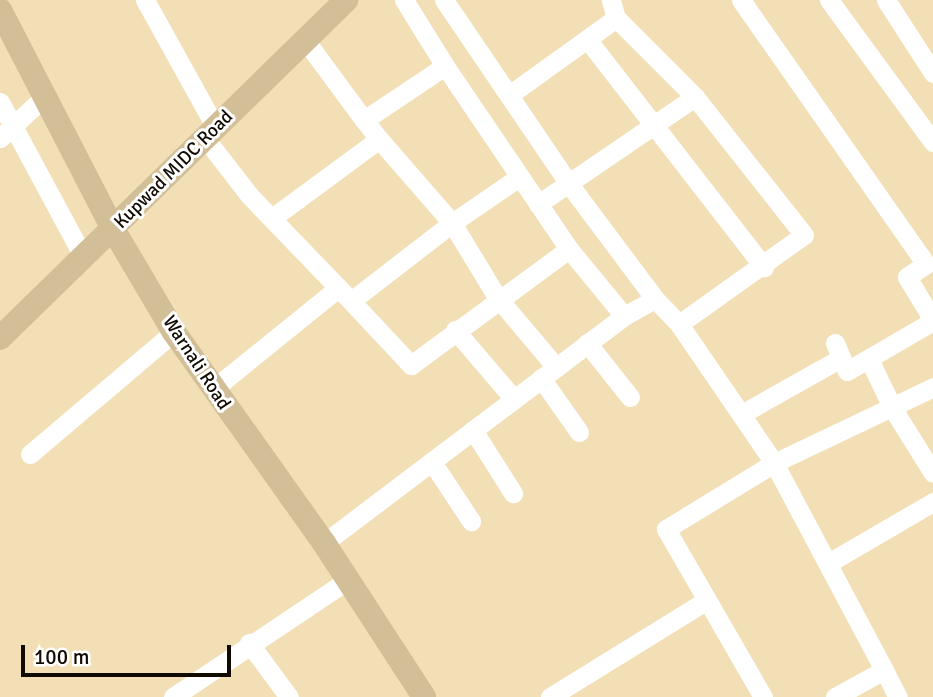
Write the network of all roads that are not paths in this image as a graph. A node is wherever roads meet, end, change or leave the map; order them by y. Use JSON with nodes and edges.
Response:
{"nodes":[{"id":1,"x":145,"y":0,"type":"edge"},
{"id":2,"x":346,"y":0,"type":"edge"},
{"id":3,"x":404,"y":0,"type":"edge"},
{"id":4,"x":443,"y":0,"type":"edge"},
{"id":5,"x":741,"y":0,"type":"edge"},
{"id":6,"x":829,"y":0,"type":"edge"},
{"id":7,"x":886,"y":0,"type":"edge"},
{"id":8,"x":613,"y":9,"type":"edge"},
{"id":9,"x":0,"y":10,"type":"edge"},
{"id":10,"x":587,"y":39,"type":"junction"},
{"id":11,"x":305,"y":40,"type":"junction"},
{"id":12,"x":445,"y":66,"type":"junction"},
{"id":13,"x":933,"y":73,"type":"edge"},
{"id":14,"x":509,"y":95,"type":"junction"},
{"id":15,"x":44,"y":97,"type":"junction"},
{"id":16,"x":695,"y":97,"type":"junction"},
{"id":17,"x":0,"y":102,"type":"edge"},
{"id":18,"x":364,"y":120,"type":"junction"},
{"id":19,"x":653,"y":122,"type":"junction"},
{"id":20,"x":7,"y":132,"type":"edge"},
{"id":21,"x":211,"y":133,"type":"junction"},
{"id":22,"x":379,"y":139,"type":"junction"},
{"id":23,"x":933,"y":142,"type":"edge"},
{"id":24,"x":519,"y":177,"type":"junction"},
{"id":25,"x":569,"y":184,"type":"junction"},
{"id":26,"x":538,"y":204,"type":"junction"},
{"id":27,"x":272,"y":218,"type":"junction"},
{"id":28,"x":452,"y":223,"type":"junction"},
{"id":29,"x":113,"y":229,"type":"junction"},
{"id":30,"x":569,"y":249,"type":"junction"},
{"id":31,"x":84,"y":258,"type":"junction"},
{"id":32,"x":764,"y":267,"type":"junction"},
{"id":33,"x":344,"y":295,"type":"junction"},
{"id":34,"x":498,"y":297,"type":"junction"},
{"id":35,"x":655,"y":299,"type":"junction"},
{"id":36,"x":624,"y":316,"type":"junction"},
{"id":37,"x":933,"y":320,"type":"edge"},
{"id":38,"x":679,"y":324,"type":"junction"},
{"id":39,"x":455,"y":330,"type":"junction"},
{"id":40,"x":174,"y":332,"type":"junction"},
{"id":41,"x":0,"y":338,"type":"edge"},
{"id":42,"x":587,"y":344,"type":"junction"},
{"id":43,"x":869,"y":359,"type":"junction"},
{"id":44,"x":549,"y":373,"type":"junction"},
{"id":45,"x":933,"y":387,"type":"edge"},
{"id":46,"x":212,"y":390,"type":"junction"},
{"id":47,"x":630,"y":397,"type":"dead end"},
{"id":48,"x":514,"y":399,"type":"junction"},
{"id":49,"x":893,"y":409,"type":"junction"},
{"id":50,"x":745,"y":412,"type":"dead end"},
{"id":51,"x":473,"y":430,"type":"junction"},
{"id":52,"x":579,"y":432,"type":"dead end"},
{"id":53,"x":30,"y":454,"type":"dead end"},
{"id":54,"x":432,"y":462,"type":"junction"},
{"id":55,"x":774,"y":463,"type":"junction"},
{"id":56,"x":933,"y":473,"type":"edge"},
{"id":57,"x":513,"y":493,"type":"dead end"},
{"id":58,"x":933,"y":502,"type":"edge"},
{"id":59,"x":471,"y":521,"type":"dead end"},
{"id":60,"x":324,"y":543,"type":"junction"},
{"id":61,"x":830,"y":562,"type":"junction"},
{"id":62,"x":348,"y":580,"type":"junction"},
{"id":63,"x":704,"y":602,"type":"junction"},
{"id":64,"x":249,"y":643,"type":"junction"},
{"id":65,"x":884,"y":670,"type":"junction"},
{"id":66,"x":173,"y":697,"type":"edge"},
{"id":67,"x":289,"y":697,"type":"edge"},
{"id":68,"x":424,"y":697,"type":"edge"},
{"id":69,"x":550,"y":697,"type":"edge"},
{"id":70,"x":763,"y":697,"type":"edge"},
{"id":71,"x":835,"y":697,"type":"edge"},
{"id":72,"x":898,"y":697,"type":"edge"}],
"edges":[{"from":1,"to":21,"type":"street"},
{"from":2,"to":11,"type":"main road","name":"Kupwad MIDC Road"},
{"from":3,"to":12,"type":"street"},
{"from":4,"to":14,"type":"street"},
{"from":5,"to":37,"type":"street"},
{"from":6,"to":23,"type":"street"},
{"from":7,"to":13,"type":"street"},
{"from":8,"to":10,"type":"street"},
{"from":8,"to":16,"type":"street"},
{"from":9,"to":15,"type":"main road","name":"Warnali Road"},
{"from":10,"to":14,"type":"street"},
{"from":10,"to":19,"type":"street"},
{"from":11,"to":18,"type":"street"},
{"from":11,"to":21,"type":"main road","name":"Kupwad MIDC Road"},
{"from":12,"to":18,"type":"street"},
{"from":12,"to":24,"type":"street"},
{"from":14,"to":25,"type":"street"},
{"from":15,"to":20,"type":"street"},
{"from":15,"to":29,"type":"main road","name":"Warnali Road"},
{"from":16,"to":19,"type":"street"},
{"from":16,"to":32,"type":"street"},
{"from":17,"to":20,"type":"street"},
{"from":18,"to":22,"type":"street"},
{"from":19,"to":25,"type":"street"},
{"from":19,"to":32,"type":"street"},
{"from":20,"to":31,"type":"street"},
{"from":21,"to":27,"type":"street"},
{"from":21,"to":29,"type":"main road","name":"Kupwad MIDC Road"},
{"from":22,"to":27,"type":"street"},
{"from":22,"to":28,"type":"street"},
{"from":24,"to":26,"type":"street"},
{"from":24,"to":28,"type":"street"},
{"from":25,"to":26,"type":"street"},
{"from":25,"to":35,"type":"street"},
{"from":26,"to":30,"type":"street"},
{"from":27,"to":33,"type":"street"},
{"from":28,"to":33,"type":"street"},
{"from":28,"to":34,"type":"street"},
{"from":29,"to":31,"type":"main road","name":"Kupwad MIDC Road"},
{"from":29,"to":40,"type":"main road","name":"Warnali Road"},
{"from":30,"to":34,"type":"street"},
{"from":30,"to":36,"type":"street"},
{"from":31,"to":41,"type":"main road","name":"Kupwad MIDC Road"},
{"from":32,"to":38,"type":"street"},
{"from":33,"to":39,"type":"street"},
{"from":33,"to":46,"type":"street"},
{"from":34,"to":39,"type":"street"},
{"from":34,"to":44,"type":"street"},
{"from":35,"to":36,"type":"street"},
{"from":35,"to":38,"type":"street"},
{"from":36,"to":42,"type":"street"},
{"from":37,"to":43,"type":"street"},
{"from":38,"to":55,"type":"street"},
{"from":39,"to":48,"type":"street"},
{"from":40,"to":46,"type":"main road","name":"Warnali Road"},
{"from":40,"to":53,"type":"street"},
{"from":42,"to":44,"type":"street"},
{"from":42,"to":47,"type":"street"},
{"from":43,"to":49,"type":"street"},
{"from":43,"to":50,"type":"street"},
{"from":44,"to":48,"type":"street"},
{"from":44,"to":52,"type":"street"},
{"from":45,"to":49,"type":"street"},
{"from":46,"to":60,"type":"main road","name":"Warnali Road"},
{"from":48,"to":51,"type":"street"},
{"from":49,"to":55,"type":"street"},
{"from":49,"to":56,"type":"street"},
{"from":51,"to":54,"type":"street"},
{"from":51,"to":57,"type":"street"},
{"from":54,"to":59,"type":"street"},
{"from":54,"to":60,"type":"street"},
{"from":55,"to":61,"type":"street"},
{"from":55,"to":63,"type":"street"},
{"from":58,"to":61,"type":"street"},
{"from":60,"to":62,"type":"main road","name":"Warnali Road"},
{"from":61,"to":65,"type":"street"},
{"from":62,"to":64,"type":"street"},
{"from":62,"to":68,"type":"main road","name":"Warnali Road"},
{"from":63,"to":69,"type":"street"},
{"from":63,"to":70,"type":"street"},
{"from":64,"to":66,"type":"street"},
{"from":64,"to":67,"type":"street"},
{"from":65,"to":71,"type":"street"},
{"from":65,"to":72,"type":"street"}]}
